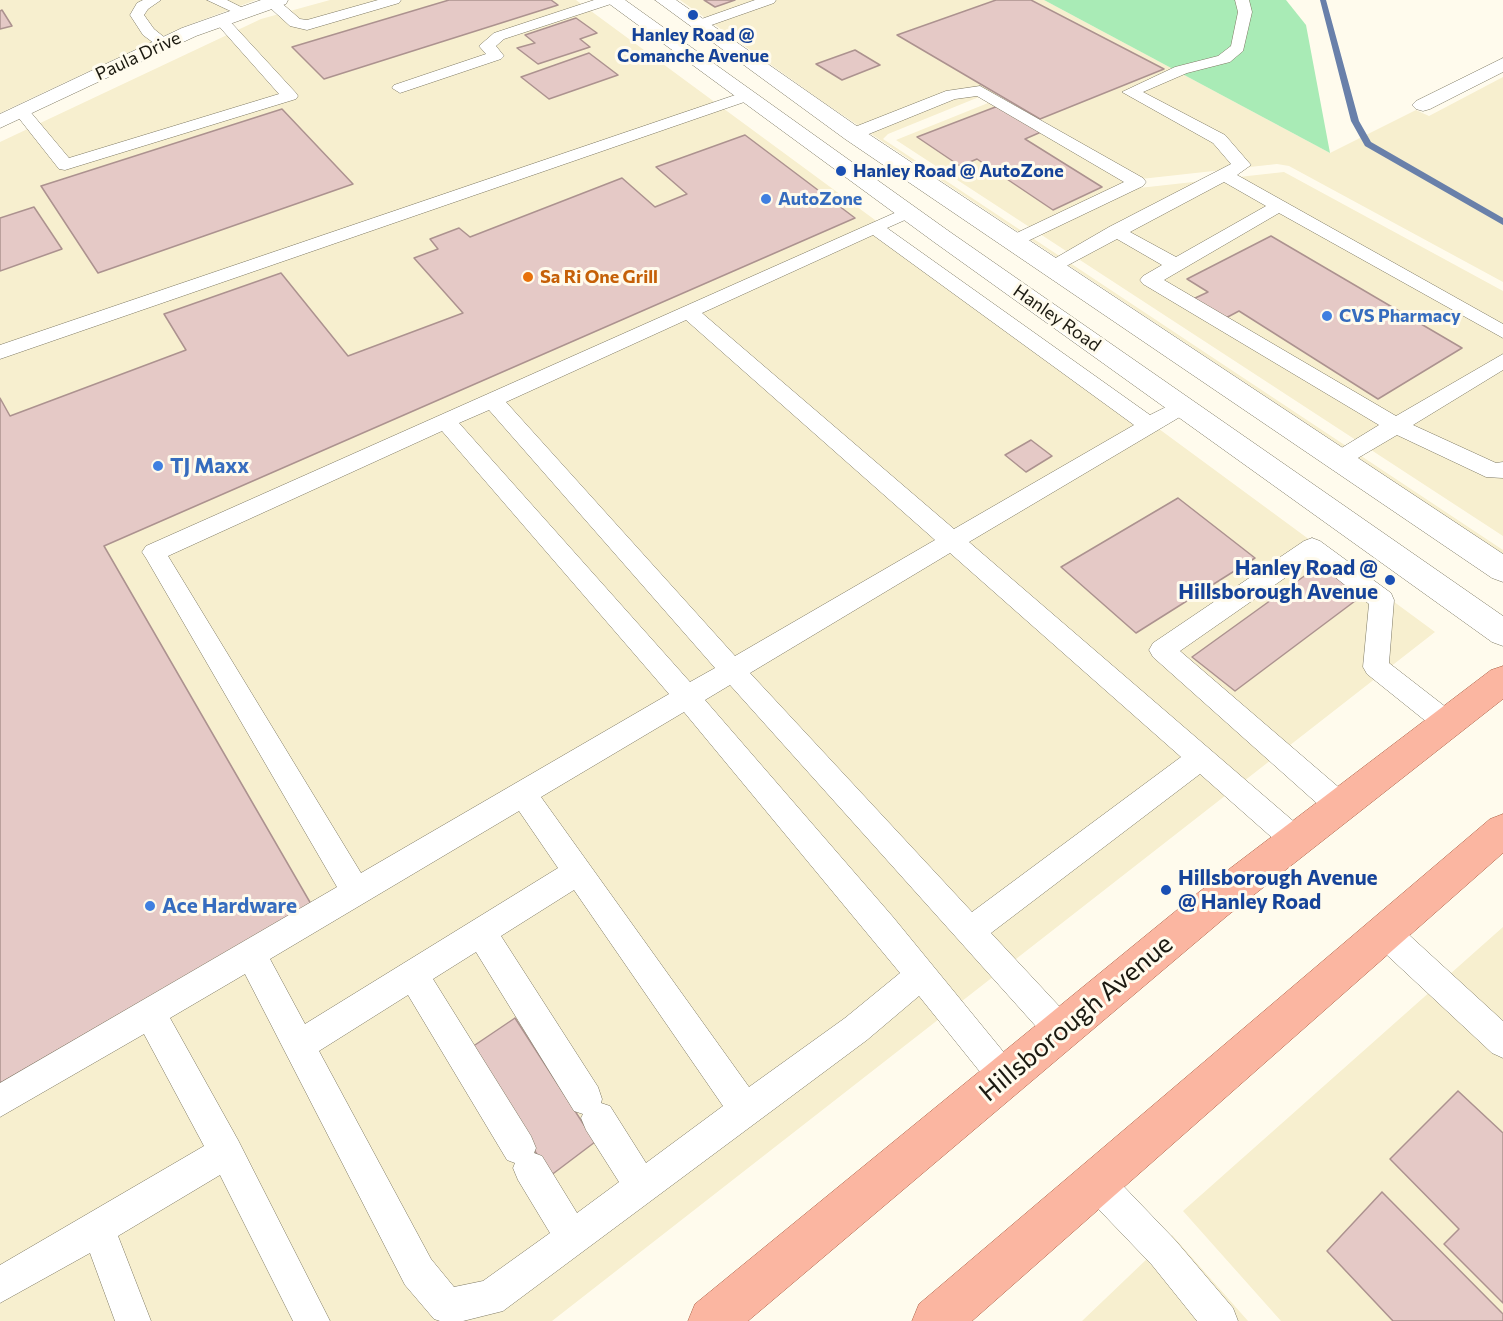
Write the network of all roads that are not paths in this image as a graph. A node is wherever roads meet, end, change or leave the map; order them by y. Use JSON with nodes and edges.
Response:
{"nodes":[{"id":1,"x":154,"y":0,"type":"edge"},
{"id":2,"x":214,"y":0,"type":"edge"},
{"id":3,"x":394,"y":0,"type":"edge"},
{"id":4,"x":611,"y":0,"type":"edge"},
{"id":5,"x":664,"y":0,"type":"edge"},
{"id":6,"x":769,"y":0,"type":"edge"},
{"id":7,"x":1242,"y":0,"type":"edge"},
{"id":8,"x":275,"y":1,"type":"edge"},
{"id":9,"x":244,"y":12,"type":"junction"},
{"id":10,"x":221,"y":20,"type":"junction"},
{"id":11,"x":698,"y":25,"type":"junction"},
{"id":12,"x":164,"y":44,"type":"junction"},
{"id":13,"x":1503,"y":64,"type":"edge"},
{"id":14,"x":400,"y":88,"type":"dead end"},
{"id":15,"x":747,"y":96,"type":"junction"},
{"id":16,"x":1423,"y":105,"type":"dead end"},
{"id":17,"x":22,"y":112,"type":"junction"},
{"id":18,"x":0,"y":122,"type":"edge"},
{"id":19,"x":853,"y":134,"type":"junction"},
{"id":20,"x":1223,"y":174,"type":"junction"},
{"id":21,"x":945,"y":196,"type":"junction"},
{"id":22,"x":1279,"y":206,"type":"junction"},
{"id":23,"x":908,"y":212,"type":"junction"},
{"id":24,"x":874,"y":227,"type":"junction"},
{"id":25,"x":1116,"y":231,"type":"junction"},
{"id":26,"x":1014,"y":242,"type":"junction"},
{"id":27,"x":1176,"y":266,"type":"junction"},
{"id":28,"x":1050,"y":267,"type":"junction"},
{"id":29,"x":1013,"y":286,"type":"junction"},
{"id":30,"x":688,"y":311,"type":"junction"},
{"id":31,"x":1503,"y":332,"type":"edge"},
{"id":32,"x":0,"y":352,"type":"edge"},
{"id":33,"x":1503,"y":361,"type":"edge"},
{"id":34,"x":492,"y":399,"type":"junction"},
{"id":35,"x":1182,"y":406,"type":"junction"},
{"id":36,"x":444,"y":421,"type":"junction"},
{"id":37,"x":1149,"y":425,"type":"junction"},
{"id":38,"x":1395,"y":425,"type":"junction"},
{"id":39,"x":1338,"y":460,"type":"junction"},
{"id":40,"x":1503,"y":470,"type":"edge"},
{"id":41,"x":952,"y":542,"type":"junction"},
{"id":42,"x":1503,"y":570,"type":"edge"},
{"id":43,"x":1503,"y":633,"type":"edge"},
{"id":44,"x":732,"y":670,"type":"junction"},
{"id":45,"x":1503,"y":680,"type":"edge"},
{"id":46,"x":687,"y":697,"type":"junction"},
{"id":47,"x":1447,"y":723,"type":"junction"},
{"id":48,"x":1200,"y":758,"type":"junction"},
{"id":49,"x":523,"y":794,"type":"junction"},
{"id":50,"x":1340,"y":806,"type":"junction"},
{"id":51,"x":1503,"y":830,"type":"edge"},
{"id":52,"x":1296,"y":840,"type":"junction"},
{"id":53,"x":578,"y":871,"type":"junction"},
{"id":54,"x":356,"y":892,"type":"junction"},
{"id":55,"x":970,"y":931,"type":"junction"},
{"id":56,"x":481,"y":932,"type":"junction"},
{"id":57,"x":1385,"y":933,"type":"junction"},
{"id":58,"x":250,"y":954,"type":"junction"},
{"id":59,"x":413,"y":974,"type":"junction"},
{"id":60,"x":921,"y":975,"type":"junction"},
{"id":61,"x":150,"y":1013,"type":"junction"},
{"id":62,"x":1061,"y":1030,"type":"junction"},
{"id":63,"x":1503,"y":1042,"type":"edge"},
{"id":64,"x":299,"y":1046,"type":"junction"},
{"id":65,"x":1004,"y":1077,"type":"junction"},
{"id":66,"x":0,"y":1101,"type":"edge"},
{"id":67,"x":745,"y":1109,"type":"junction"},
{"id":68,"x":226,"y":1152,"type":"junction"},
{"id":69,"x":1096,"y":1182,"type":"junction"},
{"id":70,"x":641,"y":1186,"type":"junction"},
{"id":71,"x":98,"y":1229,"type":"junction"},
{"id":72,"x":572,"y":1237,"type":"junction"},
{"id":73,"x":0,"y":1285,"type":"edge"},
{"id":74,"x":133,"y":1321,"type":"edge"},
{"id":75,"x":312,"y":1321,"type":"edge"},
{"id":76,"x":712,"y":1321,"type":"edge"},
{"id":77,"x":936,"y":1321,"type":"edge"},
{"id":78,"x":1220,"y":1321,"type":"edge"}],
"edges":[{"from":1,"to":12,"type":"lane"},
{"from":2,"to":9,"type":"lane"},
{"from":3,"to":8,"type":"lane"},
{"from":4,"to":14,"type":"lane"},
{"from":4,"to":15,"type":"main road","name":"Hanley Road"},
{"from":5,"to":11,"type":"main road","name":"Hanley Road"},
{"from":6,"to":11,"type":"lane"},
{"from":7,"to":20,"type":"lane"},
{"from":8,"to":9,"type":"main road","name":"Paula Drive"},
{"from":9,"to":10,"type":"main road","name":"Paula Drive"},
{"from":10,"to":12,"type":"main road","name":"Paula Drive"},
{"from":10,"to":17,"type":"lane"},
{"from":11,"to":19,"type":"main road","name":"Hanley Road"},
{"from":12,"to":17,"type":"main road","name":"Paula Drive"},
{"from":13,"to":16,"type":"main road"},
{"from":15,"to":23,"type":"main road","name":"Hanley Road"},
{"from":15,"to":32,"type":"lane"},
{"from":17,"to":18,"type":"main road","name":"Paula Drive"},
{"from":19,"to":21,"type":"main road","name":"Hanley Road"},
{"from":19,"to":26,"type":"lane"},
{"from":20,"to":22,"type":"lane"},
{"from":20,"to":25,"type":"lane"},
{"from":21,"to":23,"type":"main road"},
{"from":21,"to":26,"type":"main road","name":"Hanley Road"},
{"from":22,"to":27,"type":"lane"},
{"from":22,"to":31,"type":"lane"},
{"from":23,"to":24,"type":"lane"},
{"from":23,"to":29,"type":"main road","name":"Hanley Road"},
{"from":24,"to":30,"type":"lane"},
{"from":24,"to":37,"type":"lane"},
{"from":25,"to":27,"type":"lane"},
{"from":25,"to":28,"type":"lane"},
{"from":26,"to":28,"type":"main road","name":"Hanley Road"},
{"from":27,"to":38,"type":"lane"},
{"from":28,"to":29,"type":"main road"},
{"from":28,"to":39,"type":"main road","name":"Hanley Road"},
{"from":29,"to":35,"type":"main road","name":"Hanley Road"},
{"from":30,"to":34,"type":"lane"},
{"from":30,"to":41,"type":"lane"},
{"from":33,"to":38,"type":"lane"},
{"from":34,"to":36,"type":"lane"},
{"from":34,"to":44,"type":"lane"},
{"from":35,"to":37,"type":"lane"},
{"from":35,"to":43,"type":"main road","name":"Hanley Road"},
{"from":36,"to":46,"type":"lane"},
{"from":36,"to":54,"type":"lane"},
{"from":37,"to":41,"type":"lane"},
{"from":38,"to":39,"type":"lane"},
{"from":38,"to":40,"type":"lane"},
{"from":39,"to":42,"type":"main road","name":"Hanley Road"},
{"from":41,"to":44,"type":"lane"},
{"from":41,"to":48,"type":"lane"},
{"from":44,"to":46,"type":"lane"},
{"from":44,"to":55,"type":"lane"},
{"from":45,"to":47,"type":"main road","name":"Hillsborough Avenue"},
{"from":46,"to":49,"type":"lane"},
{"from":46,"to":60,"type":"lane"},
{"from":47,"to":50,"type":"main road","name":"Hillsborough Avenue"},
{"from":47,"to":50,"type":"lane"},
{"from":48,"to":52,"type":"lane"},
{"from":48,"to":55,"type":"lane"},
{"from":49,"to":53,"type":"lane"},
{"from":49,"to":54,"type":"lane"},
{"from":50,"to":52,"type":"main road","name":"Hillsborough Avenue"},
{"from":51,"to":57,"type":"main road"},
{"from":52,"to":62,"type":"main road","name":"Hillsborough Avenue"},
{"from":53,"to":56,"type":"lane"},
{"from":53,"to":67,"type":"lane"},
{"from":54,"to":58,"type":"lane"},
{"from":55,"to":62,"type":"lane"},
{"from":56,"to":59,"type":"lane"},
{"from":56,"to":70,"type":"lane"},
{"from":57,"to":63,"type":"lane"},
{"from":57,"to":69,"type":"main road"},
{"from":58,"to":61,"type":"lane"},
{"from":58,"to":64,"type":"lane"},
{"from":59,"to":64,"type":"lane"},
{"from":59,"to":72,"type":"lane"},
{"from":60,"to":65,"type":"lane"},
{"from":60,"to":67,"type":"lane"},
{"from":61,"to":66,"type":"lane"},
{"from":61,"to":68,"type":"lane"},
{"from":62,"to":65,"type":"main road","name":"Hillsborough Avenue"},
{"from":64,"to":72,"type":"lane"},
{"from":65,"to":76,"type":"main road","name":"Hillsborough Avenue"},
{"from":67,"to":70,"type":"lane"},
{"from":68,"to":71,"type":"lane"},
{"from":68,"to":75,"type":"lane"},
{"from":69,"to":77,"type":"main road"},
{"from":69,"to":78,"type":"lane"},
{"from":70,"to":72,"type":"lane"},
{"from":71,"to":73,"type":"lane"},
{"from":71,"to":74,"type":"lane"}]}
